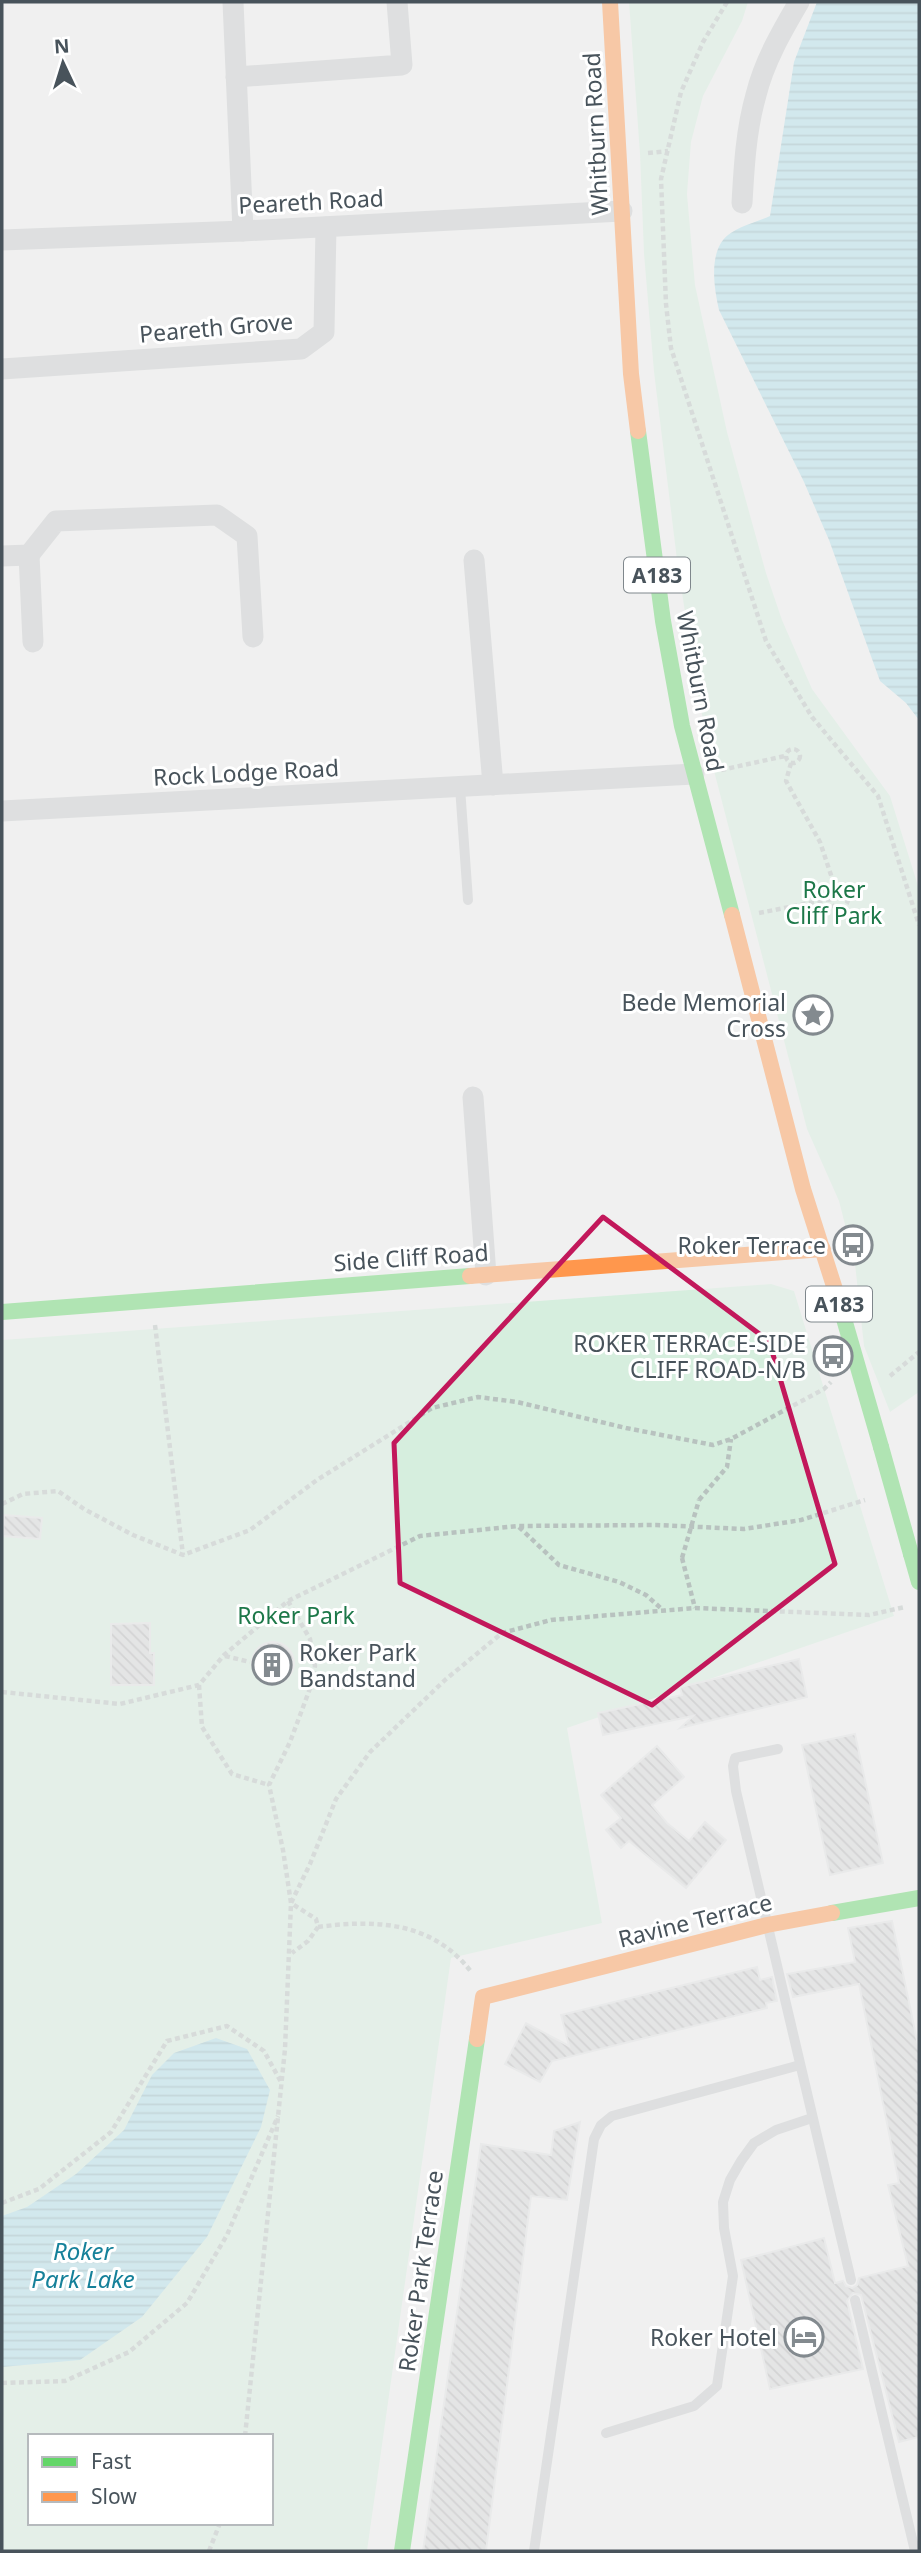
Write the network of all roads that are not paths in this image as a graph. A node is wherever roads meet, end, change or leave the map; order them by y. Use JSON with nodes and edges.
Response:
{"nodes":[{"id":1,"x":233,"y":2,"type":"edge"},
{"id":2,"x":397,"y":2,"type":"edge"},
{"id":3,"x":610,"y":2,"type":"edge"},
{"id":4,"x":799,"y":2,"type":"edge"},
{"id":5,"x":236,"y":77,"type":"junction"},
{"id":6,"x":742,"y":203,"type":"dead end"},
{"id":7,"x":622,"y":211,"type":"junction"},
{"id":8,"x":326,"y":227,"type":"junction"},
{"id":9,"x":243,"y":231,"type":"junction"},
{"id":10,"x":2,"y":240,"type":"edge"},
{"id":11,"x":2,"y":369,"type":"edge"},
{"id":12,"x":29,"y":555,"type":"junction"},
{"id":13,"x":2,"y":556,"type":"edge"},
{"id":14,"x":474,"y":560,"type":"dead end"},
{"id":15,"x":254,"y":637,"type":"dead end"},
{"id":16,"x":33,"y":642,"type":"dead end"},
{"id":17,"x":704,"y":772,"type":"junction"},
{"id":18,"x":493,"y":785,"type":"junction"},
{"id":19,"x":460,"y":787,"type":"junction"},
{"id":20,"x":2,"y":811,"type":"edge"},
{"id":21,"x":468,"y":900,"type":"dead end"},
{"id":22,"x":473,"y":1097,"type":"dead end"},
{"id":23,"x":823,"y":1249,"type":"junction"},
{"id":24,"x":486,"y":1275,"type":"junction"},
{"id":25,"x":2,"y":1312,"type":"edge"},
{"id":26,"x":919,"y":1582,"type":"edge"},
{"id":27,"x":778,"y":1749,"type":"dead end"},
{"id":28,"x":919,"y":1898,"type":"edge"},
{"id":29,"x":767,"y":1925,"type":"junction"},
{"id":30,"x":483,"y":1997,"type":"joint"},
{"id":31,"x":800,"y":2065,"type":"junction"},
{"id":32,"x":812,"y":2118,"type":"junction"},
{"id":33,"x":850,"y":2280,"type":"dead end"},
{"id":34,"x":855,"y":2300,"type":"dead end"},
{"id":35,"x":606,"y":2433,"type":"dead end"},
{"id":36,"x":402,"y":2551,"type":"edge"},
{"id":37,"x":534,"y":2551,"type":"edge"},
{"id":38,"x":915,"y":2551,"type":"edge"}],
"edges":[{"from":1,"to":5,"type":"street"},
{"from":2,"to":5,"type":"street"},
{"from":3,"to":7,"type":"street","name":"Whitburn Road","number":"A183"},
{"from":4,"to":6,"type":"street"},
{"from":5,"to":9,"type":"street"},
{"from":7,"to":8,"type":"street","name":"Peareth Road"},
{"from":7,"to":17,"type":"street","name":"Whitburn Road","number":"A183"},
{"from":8,"to":9,"type":"street","name":"Peareth Road"},
{"from":8,"to":11,"type":"street","name":"Peareth Grove"},
{"from":9,"to":10,"type":"street","name":"Peareth Road"},
{"from":12,"to":13,"type":"street"},
{"from":12,"to":15,"type":"street"},
{"from":12,"to":16,"type":"street"},
{"from":14,"to":18,"type":"street"},
{"from":17,"to":18,"type":"street","name":"Rock Lodge Road"},
{"from":17,"to":23,"type":"street","name":"Whitburn Road","number":"A183"},
{"from":18,"to":19,"type":"street","name":"Rock Lodge Road"},
{"from":19,"to":20,"type":"street","name":"Rock Lodge Road"},
{"from":19,"to":21,"type":"lane"},
{"from":22,"to":24,"type":"street"},
{"from":23,"to":24,"type":"street","name":"Side Cliff Road"},
{"from":23,"to":26,"type":"street","number":"A183","bridge":true},
{"from":24,"to":25,"type":"street","name":"Side Cliff Road"},
{"from":27,"to":29,"type":"lane"},
{"from":28,"to":29,"type":"street","name":"Ravine Terrace"},
{"from":29,"to":30,"type":"street","name":"Ravine Terrace"},
{"from":29,"to":31,"type":"lane"},
{"from":30,"to":36,"type":"street","name":"Roker Park Terrace"},
{"from":31,"to":32,"type":"lane"},
{"from":31,"to":37,"type":"lane"},
{"from":32,"to":33,"type":"lane"},
{"from":32,"to":35,"type":"lane"},
{"from":34,"to":38,"type":"lane"}]}
